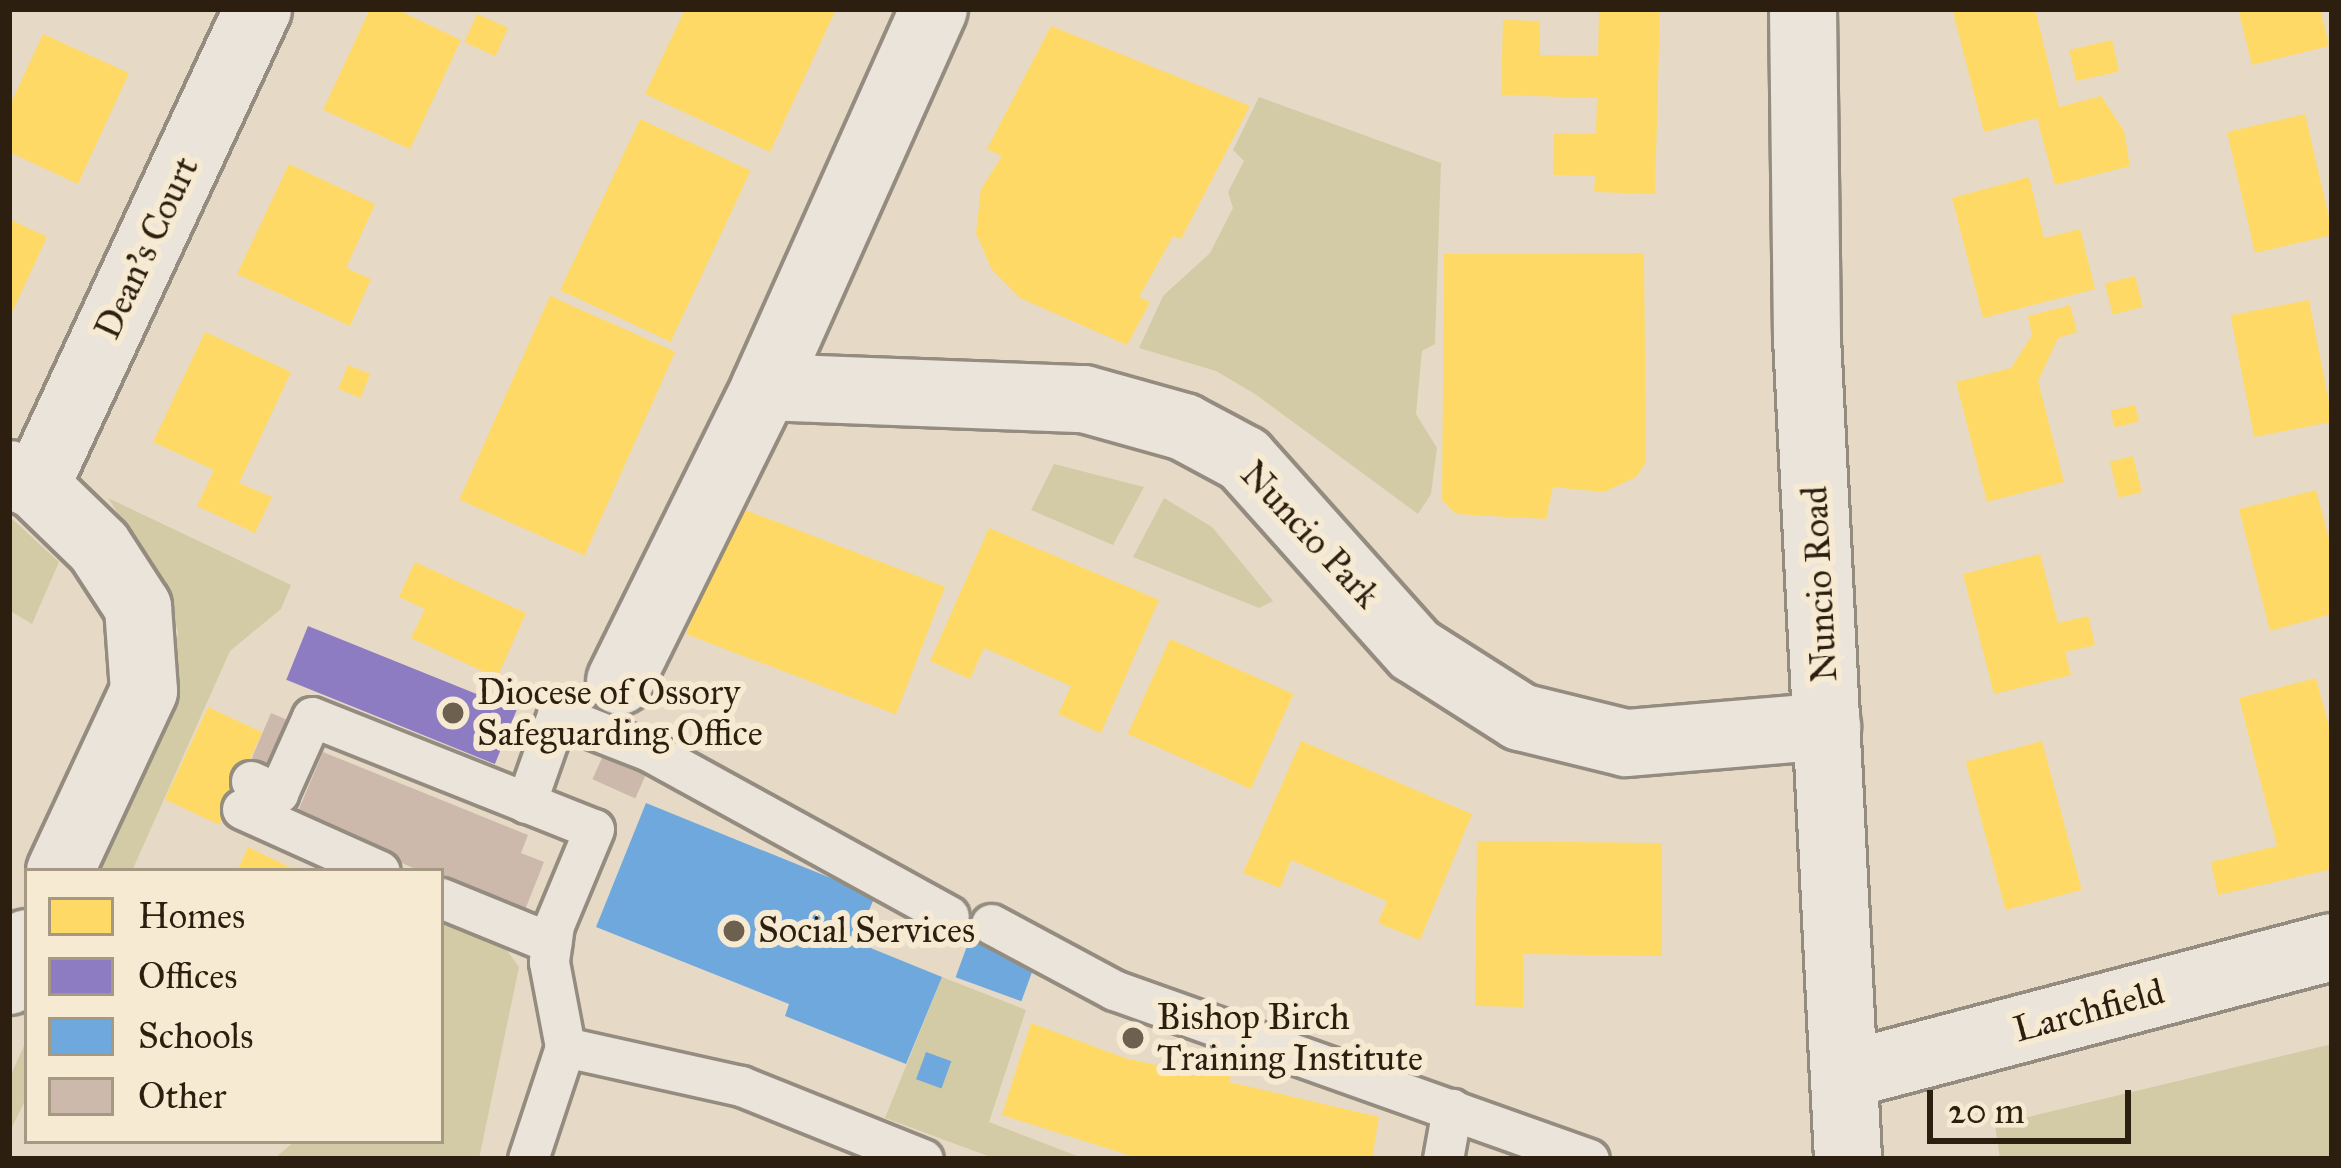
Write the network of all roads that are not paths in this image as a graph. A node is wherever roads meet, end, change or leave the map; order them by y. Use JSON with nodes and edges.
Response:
{"nodes":[{"id":1,"x":258,"y":9,"type":"edge"},
{"id":2,"x":934,"y":9,"type":"edge"},
{"id":3,"x":1803,"y":9,"type":"edge"},
{"id":4,"x":765,"y":387,"type":"junction"},
{"id":5,"x":22,"y":480,"type":"edge"},
{"id":6,"x":620,"y":681,"type":"dead end"},
{"id":7,"x":1827,"y":726,"type":"junction"},
{"id":8,"x":526,"y":802,"type":"junction"},
{"id":9,"x":61,"y":868,"type":"edge"},
{"id":10,"x":375,"y":868,"type":"edge"},
{"id":11,"x":444,"y":899,"type":"edge"},
{"id":12,"x":949,"y":916,"type":"dead end"},
{"id":13,"x":991,"y":924,"type":"dead end"},
{"id":14,"x":551,"y":943,"type":"junction"},
{"id":15,"x":2332,"y":947,"type":"edge"},
{"id":16,"x":24,"y":950,"type":"edge"},
{"id":17,"x":9,"y":984,"type":"edge"},
{"id":18,"x":565,"y":1047,"type":"junction"},
{"id":19,"x":1846,"y":1076,"type":"junction"},
{"id":20,"x":1451,"y":1108,"type":"junction"},
{"id":21,"x":528,"y":1159,"type":"edge"},
{"id":22,"x":923,"y":1159,"type":"edge"},
{"id":23,"x":1443,"y":1159,"type":"edge"},
{"id":24,"x":1589,"y":1159,"type":"edge"},
{"id":25,"x":1848,"y":1159,"type":"edge"}],
"edges":[{"from":1,"to":5,"type":"street","name":"Dean's Court"},
{"from":2,"to":4,"type":"street"},
{"from":3,"to":7,"type":"street","name":"Nuncio Road"},
{"from":4,"to":6,"type":"street"},
{"from":4,"to":7,"type":"street","name":"Nuncio Park"},
{"from":5,"to":9,"type":"street","name":"Dean's Court"},
{"from":7,"to":19,"type":"street","name":"Nuncio Road"},
{"from":8,"to":10,"type":"lane"},
{"from":8,"to":12,"type":"lane"},
{"from":8,"to":14,"type":"lane"},
{"from":11,"to":14,"type":"lane"},
{"from":13,"to":20,"type":"lane"},
{"from":14,"to":18,"type":"lane"},
{"from":15,"to":19,"type":"street","name":"Larchfield"},
{"from":16,"to":17,"type":"street"},
{"from":18,"to":21,"type":"lane"},
{"from":18,"to":22,"type":"lane"},
{"from":19,"to":25,"type":"street","name":"Nuncio Road"},
{"from":20,"to":23,"type":"lane"},
{"from":20,"to":24,"type":"lane"}]}
